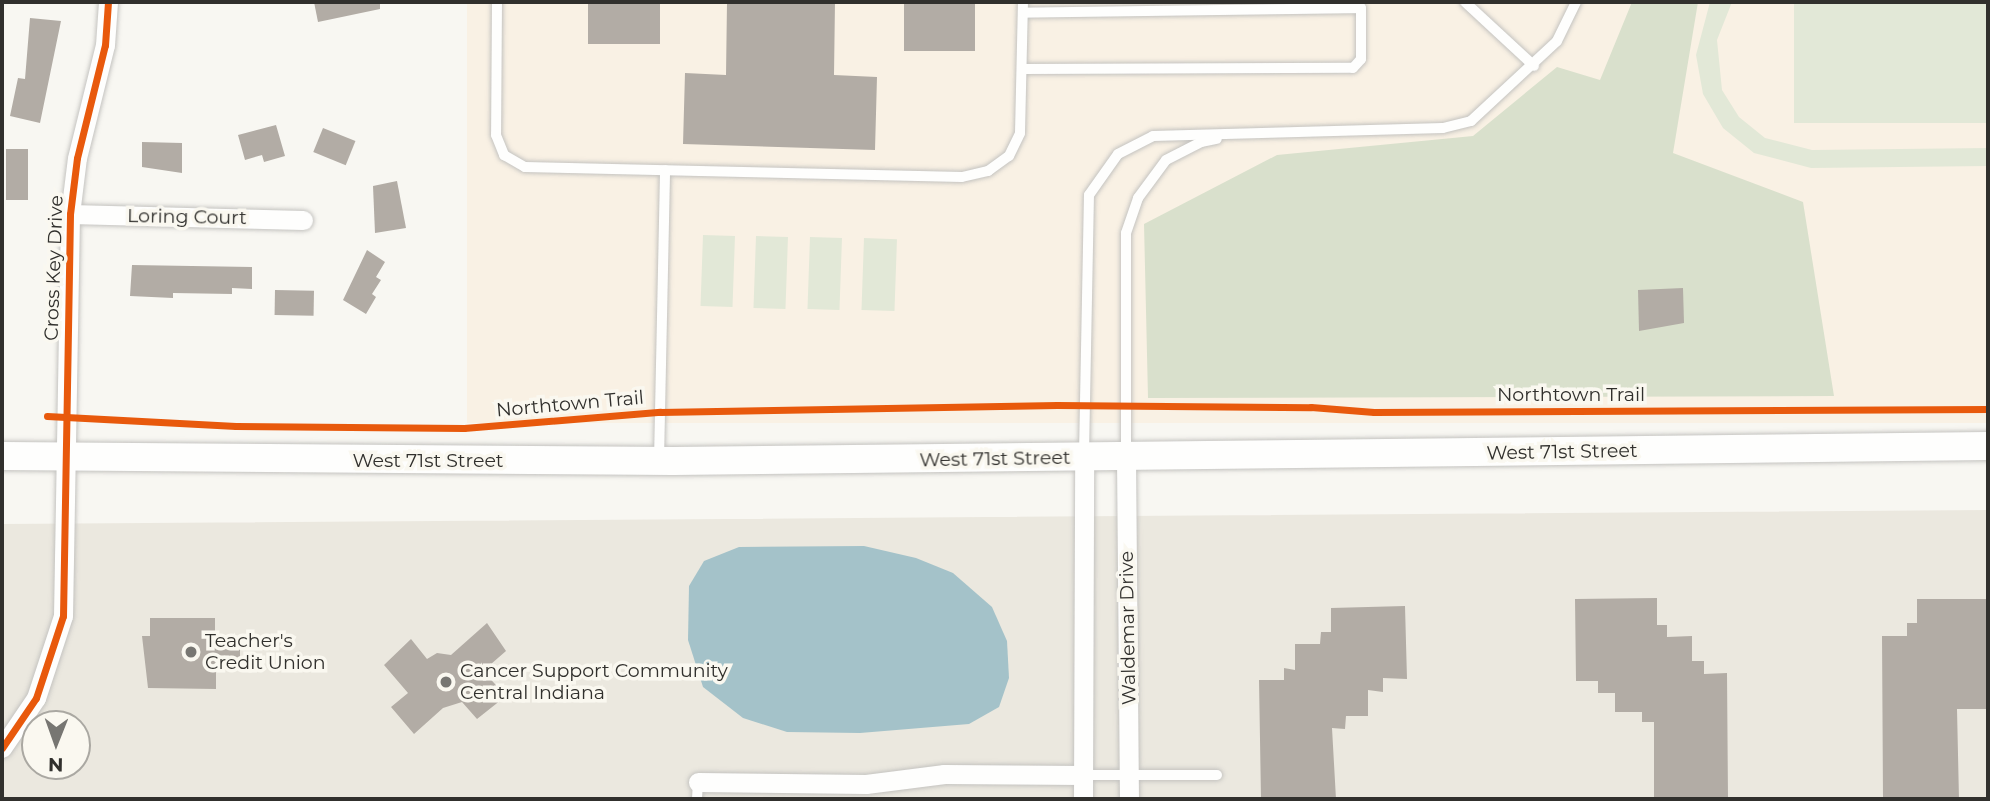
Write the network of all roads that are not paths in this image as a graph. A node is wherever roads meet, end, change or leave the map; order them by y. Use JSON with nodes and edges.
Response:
{"nodes":[{"id":1,"x":108,"y":2,"type":"edge"},
{"id":2,"x":497,"y":2,"type":"edge"},
{"id":3,"x":1465,"y":2,"type":"edge"},
{"id":4,"x":1576,"y":2,"type":"edge"},
{"id":5,"x":1023,"y":7,"type":"edge"},
{"id":6,"x":1534,"y":66,"type":"junction"},
{"id":7,"x":1022,"y":69,"type":"junction"},
{"id":8,"x":1259,"y":133,"type":"junction"},
{"id":9,"x":666,"y":170,"type":"junction"},
{"id":10,"x":70,"y":214,"type":"junction"},
{"id":11,"x":303,"y":220,"type":"dead end"},
{"id":12,"x":1988,"y":446,"type":"edge"},
{"id":13,"x":2,"y":456,"type":"edge"},
{"id":14,"x":65,"y":456,"type":"junction"},
{"id":15,"x":1126,"y":457,"type":"junction"},
{"id":16,"x":1084,"y":458,"type":"junction"},
{"id":17,"x":659,"y":461,"type":"junction"},
{"id":18,"x":2,"y":748,"type":"edge"},
{"id":19,"x":1083,"y":775,"type":"junction"},
{"id":20,"x":1217,"y":775,"type":"dead end"},
{"id":21,"x":1129,"y":776,"type":"junction"},
{"id":22,"x":697,"y":791,"type":"edge"},
{"id":23,"x":1083,"y":799,"type":"edge"},
{"id":24,"x":1129,"y":799,"type":"edge"}],
"edges":[{"from":1,"to":10,"type":"street","name":"Cross Key Drive"},
{"from":2,"to":9,"type":"lane"},
{"from":3,"to":6,"type":"lane"},
{"from":4,"to":6,"type":"lane"},
{"from":5,"to":7,"type":"lane"},
{"from":5,"to":7,"type":"lane"},
{"from":6,"to":8,"type":"lane"},
{"from":7,"to":9,"type":"lane"},
{"from":8,"to":15,"type":"lane"},
{"from":8,"to":16,"type":"lane"},
{"from":9,"to":17,"type":"lane"},
{"from":10,"to":11,"type":"street","name":"Loring Court"},
{"from":10,"to":14,"type":"street","name":"Cross Key Drive"},
{"from":12,"to":15,"type":"main road","name":"West 71st Street"},
{"from":13,"to":14,"type":"main road","name":"West 71st Street"},
{"from":14,"to":17,"type":"main road","name":"West 71st Street"},
{"from":14,"to":18,"type":"street","name":"Cross Key Drive"},
{"from":15,"to":16,"type":"main road","name":"West 71st Street"},
{"from":15,"to":21,"type":"street","name":"Waldemar Drive"},
{"from":16,"to":17,"type":"main road","name":"West 71st Street"},
{"from":16,"to":19,"type":"street"},
{"from":19,"to":21,"type":"lane"},
{"from":19,"to":22,"type":"street"},
{"from":19,"to":23,"type":"street"},
{"from":20,"to":21,"type":"lane"},
{"from":21,"to":24,"type":"street","name":"Waldemar Drive"}]}
